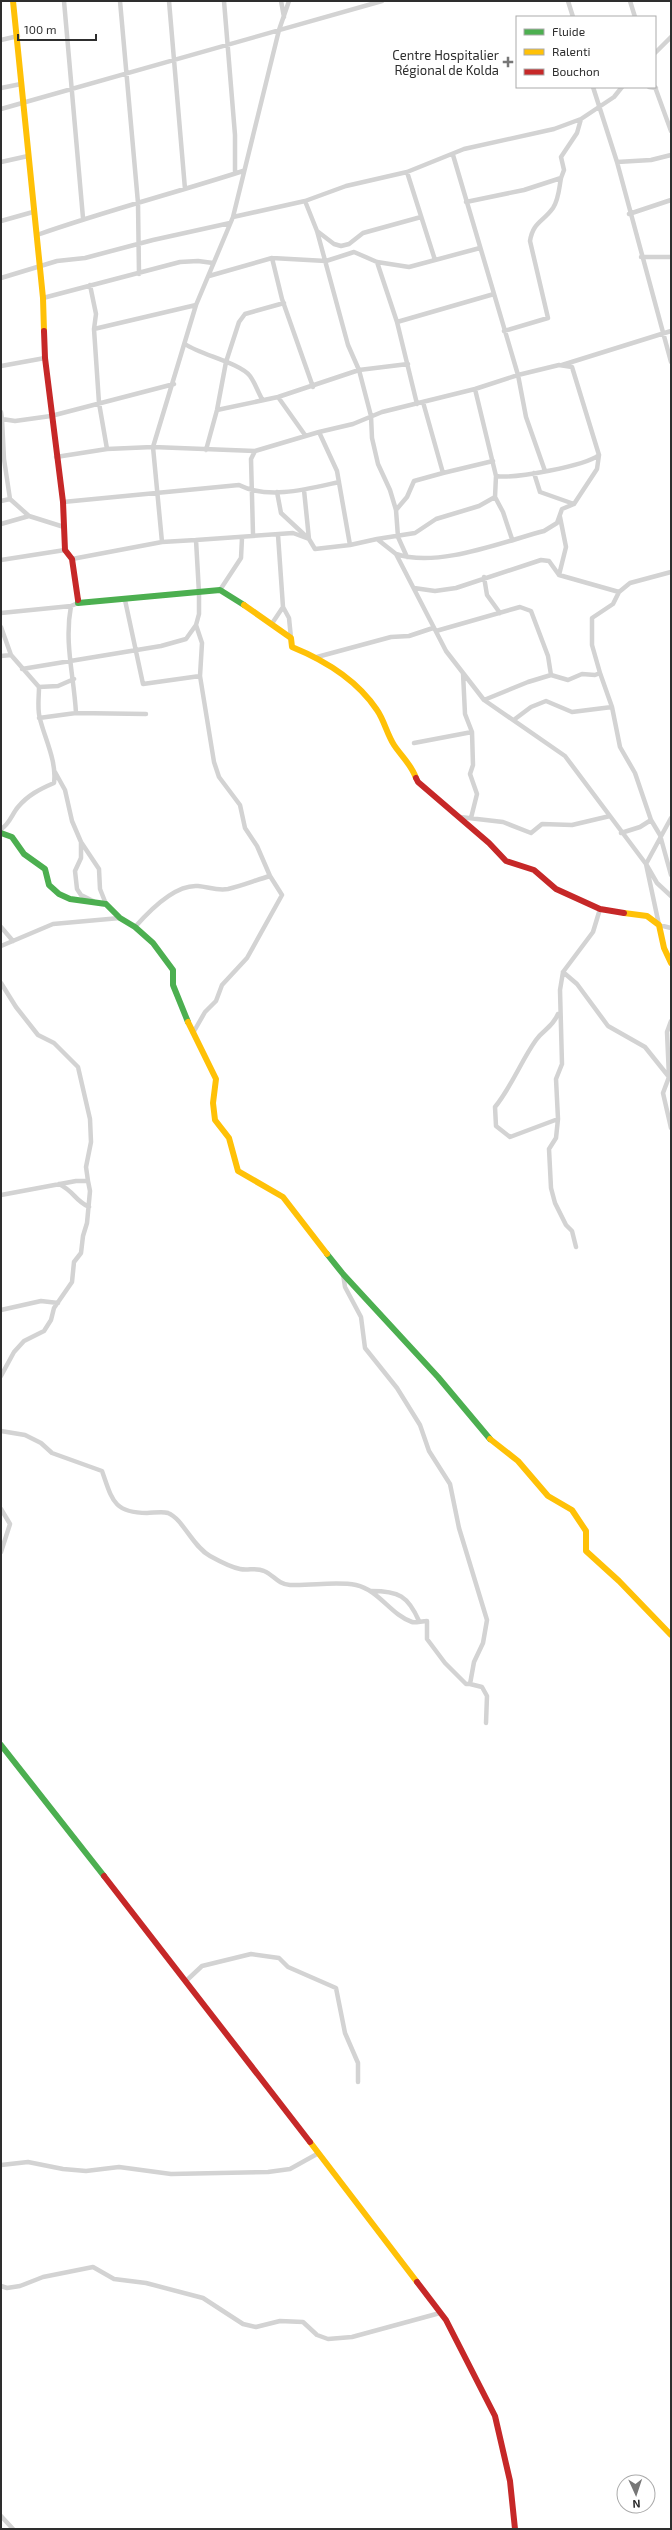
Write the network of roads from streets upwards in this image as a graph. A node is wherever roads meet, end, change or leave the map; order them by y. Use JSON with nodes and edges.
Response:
{"nodes":[{"id":1,"x":13,"y":1,"type":"edge"},
{"id":2,"x":64,"y":1,"type":"edge"},
{"id":3,"x":120,"y":1,"type":"edge"},
{"id":4,"x":169,"y":1,"type":"edge"},
{"id":5,"x":224,"y":1,"type":"edge"},
{"id":6,"x":281,"y":1,"type":"edge"},
{"id":7,"x":289,"y":1,"type":"edge"},
{"id":8,"x":382,"y":1,"type":"edge"},
{"id":9,"x":568,"y":1,"type":"edge"},
{"id":10,"x":630,"y":1,"type":"edge"},
{"id":11,"x":572,"y":16,"type":"edge"},
{"id":12,"x":635,"y":16,"type":"edge"},
{"id":13,"x":284,"y":18,"type":"junction"},
{"id":14,"x":279,"y":30,"type":"junction"},
{"id":15,"x":18,"y":36,"type":"junction"},
{"id":16,"x":671,"y":37,"type":"edge"},
{"id":17,"x":1,"y":40,"type":"edge"},
{"id":18,"x":228,"y":46,"type":"junction"},
{"id":19,"x":656,"y":52,"type":"edge"},
{"id":20,"x":175,"y":61,"type":"junction"},
{"id":21,"x":127,"y":75,"type":"junction"},
{"id":22,"x":21,"y":84,"type":"junction"},
{"id":23,"x":1,"y":88,"type":"edge"},
{"id":24,"x":593,"y":88,"type":"edge"},
{"id":25,"x":621,"y":88,"type":"edge"},
{"id":26,"x":655,"y":88,"type":"edge"},
{"id":27,"x":71,"y":89,"type":"junction"},
{"id":28,"x":22,"y":103,"type":"junction"},
{"id":29,"x":599,"y":108,"type":"junction"},
{"id":30,"x":1,"y":109,"type":"edge"},
{"id":31,"x":668,"y":114,"type":"edge"},
{"id":32,"x":671,"y":118,"type":"edge"},
{"id":33,"x":581,"y":119,"type":"junction"},
{"id":34,"x":671,"y":131,"type":"edge"},
{"id":35,"x":453,"y":155,"type":"junction"},
{"id":36,"x":671,"y":155,"type":"edge"},
{"id":37,"x":28,"y":156,"type":"junction"},
{"id":38,"x":1,"y":162,"type":"edge"},
{"id":39,"x":617,"y":162,"type":"junction"},
{"id":40,"x":243,"y":171,"type":"junction"},
{"id":41,"x":407,"y":172,"type":"junction"},
{"id":42,"x":235,"y":173,"type":"junction"},
{"id":43,"x":561,"y":178,"type":"junction"},
{"id":44,"x":185,"y":189,"type":"junction"},
{"id":45,"x":671,"y":200,"type":"edge"},
{"id":46,"x":305,"y":201,"type":"junction"},
{"id":47,"x":466,"y":202,"type":"junction"},
{"id":48,"x":138,"y":203,"type":"junction"},
{"id":49,"x":33,"y":212,"type":"junction"},
{"id":50,"x":629,"y":214,"type":"junction"},
{"id":51,"x":233,"y":216,"type":"junction"},
{"id":52,"x":421,"y":217,"type":"junction"},
{"id":53,"x":83,"y":218,"type":"junction"},
{"id":54,"x":1,"y":220,"type":"edge"},
{"id":55,"x":230,"y":223,"type":"junction"},
{"id":56,"x":317,"y":231,"type":"junction"},
{"id":57,"x":37,"y":235,"type":"junction"},
{"id":58,"x":138,"y":244,"type":"junction"},
{"id":59,"x":480,"y":248,"type":"junction"},
{"id":60,"x":641,"y":257,"type":"junction"},
{"id":61,"x":671,"y":257,"type":"edge"},
{"id":62,"x":272,"y":258,"type":"junction"},
{"id":63,"x":435,"y":260,"type":"junction"},
{"id":64,"x":326,"y":261,"type":"junction"},
{"id":65,"x":377,"y":262,"type":"junction"},
{"id":66,"x":213,"y":263,"type":"junction"},
{"id":67,"x":38,"y":266,"type":"junction"},
{"id":68,"x":139,"y":274,"type":"junction"},
{"id":69,"x":209,"y":276,"type":"junction"},
{"id":70,"x":1,"y":278,"type":"edge"},
{"id":71,"x":90,"y":286,"type":"junction"},
{"id":72,"x":494,"y":294,"type":"junction"},
{"id":73,"x":43,"y":298,"type":"junction"},
{"id":74,"x":284,"y":303,"type":"junction"},
{"id":75,"x":196,"y":305,"type":"junction"},
{"id":76,"x":397,"y":322,"type":"junction"},
{"id":77,"x":94,"y":329,"type":"junction"},
{"id":78,"x":504,"y":331,"type":"junction"},
{"id":79,"x":671,"y":331,"type":"edge"},
{"id":80,"x":662,"y":334,"type":"junction"},
{"id":81,"x":185,"y":344,"type":"junction"},
{"id":82,"x":45,"y":358,"type":"junction"},
{"id":83,"x":226,"y":362,"type":"junction"},
{"id":84,"x":671,"y":362,"type":"edge"},
{"id":85,"x":408,"y":364,"type":"junction"},
{"id":86,"x":559,"y":365,"type":"junction"},
{"id":87,"x":1,"y":366,"type":"edge"},
{"id":88,"x":359,"y":370,"type":"junction"},
{"id":89,"x":518,"y":375,"type":"junction"},
{"id":90,"x":174,"y":384,"type":"junction"},
{"id":91,"x":313,"y":387,"type":"junction"},
{"id":92,"x":475,"y":389,"type":"junction"},
{"id":93,"x":278,"y":398,"type":"junction"},
{"id":94,"x":262,"y":399,"type":"junction"},
{"id":95,"x":423,"y":402,"type":"junction"},
{"id":96,"x":99,"y":403,"type":"junction"},
{"id":97,"x":417,"y":404,"type":"junction"},
{"id":98,"x":217,"y":410,"type":"junction"},
{"id":99,"x":1,"y":412,"type":"edge"},
{"id":100,"x":51,"y":416,"type":"junction"},
{"id":101,"x":371,"y":416,"type":"junction"},
{"id":102,"x":2,"y":419,"type":"junction"},
{"id":103,"x":319,"y":432,"type":"junction"},
{"id":104,"x":305,"y":435,"type":"junction"},
{"id":105,"x":153,"y":447,"type":"junction"},
{"id":106,"x":107,"y":449,"type":"junction"},
{"id":107,"x":206,"y":450,"type":"junction"},
{"id":108,"x":255,"y":451,"type":"junction"},
{"id":109,"x":599,"y":455,"type":"junction"},
{"id":110,"x":56,"y":457,"type":"junction"},
{"id":111,"x":493,"y":461,"type":"junction"},
{"id":112,"x":545,"y":471,"type":"junction"},
{"id":113,"x":443,"y":473,"type":"junction"},
{"id":114,"x":534,"y":473,"type":"junction"},
{"id":115,"x":496,"y":476,"type":"junction"},
{"id":116,"x":339,"y":482,"type":"junction"},
{"id":117,"x":304,"y":490,"type":"junction"},
{"id":118,"x":251,"y":491,"type":"junction"},
{"id":119,"x":277,"y":492,"type":"junction"},
{"id":120,"x":156,"y":493,"type":"junction"},
{"id":121,"x":495,"y":497,"type":"junction"},
{"id":122,"x":10,"y":499,"type":"junction"},
{"id":123,"x":1,"y":501,"type":"edge"},
{"id":124,"x":63,"y":502,"type":"junction"},
{"id":125,"x":574,"y":504,"type":"junction"},
{"id":126,"x":396,"y":510,"type":"junction"},
{"id":127,"x":29,"y":516,"type":"junction"},
{"id":128,"x":560,"y":517,"type":"junction"},
{"id":129,"x":1,"y":524,"type":"edge"},
{"id":130,"x":64,"y":527,"type":"junction"},
{"id":131,"x":253,"y":534,"type":"junction"},
{"id":132,"x":278,"y":535,"type":"junction"},
{"id":133,"x":398,"y":536,"type":"junction"},
{"id":134,"x":242,"y":538,"type":"junction"},
{"id":135,"x":309,"y":539,"type":"junction"},
{"id":136,"x":377,"y":539,"type":"junction"},
{"id":137,"x":196,"y":540,"type":"junction"},
{"id":138,"x":512,"y":540,"type":"junction"},
{"id":139,"x":162,"y":542,"type":"junction"},
{"id":140,"x":350,"y":545,"type":"junction"},
{"id":141,"x":65,"y":550,"type":"junction"},
{"id":142,"x":396,"y":554,"type":"junction"},
{"id":143,"x":407,"y":557,"type":"junction"},
{"id":144,"x":72,"y":559,"type":"junction"},
{"id":145,"x":1,"y":560,"type":"edge"},
{"id":146,"x":671,"y":572,"type":"edge"},
{"id":147,"x":559,"y":575,"type":"junction"},
{"id":148,"x":484,"y":577,"type":"junction"},
{"id":149,"x":414,"y":588,"type":"junction"},
{"id":150,"x":220,"y":590,"type":"junction"},
{"id":151,"x":619,"y":592,"type":"junction"},
{"id":152,"x":199,"y":593,"type":"junction"},
{"id":153,"x":125,"y":600,"type":"junction"},
{"id":154,"x":78,"y":603,"type":"junction"},
{"id":155,"x":71,"y":606,"type":"junction"},
{"id":156,"x":283,"y":607,"type":"junction"},
{"id":157,"x":1,"y":613,"type":"edge"},
{"id":158,"x":500,"y":613,"type":"junction"},
{"id":159,"x":273,"y":622,"type":"junction"},
{"id":160,"x":196,"y":625,"type":"junction"},
{"id":161,"x":1,"y":627,"type":"edge"},
{"id":162,"x":435,"y":630,"type":"junction"},
{"id":163,"x":291,"y":638,"type":"junction"},
{"id":164,"x":134,"y":650,"type":"junction"},
{"id":165,"x":11,"y":655,"type":"junction"},
{"id":166,"x":1,"y":656,"type":"edge"},
{"id":167,"x":317,"y":657,"type":"junction"},
{"id":168,"x":70,"y":661,"type":"junction"},
{"id":169,"x":22,"y":669,"type":"junction"},
{"id":170,"x":463,"y":673,"type":"junction"},
{"id":171,"x":600,"y":673,"type":"junction"},
{"id":172,"x":551,"y":675,"type":"junction"},
{"id":173,"x":200,"y":676,"type":"junction"},
{"id":174,"x":74,"y":679,"type":"junction"},
{"id":175,"x":39,"y":687,"type":"junction"},
{"id":176,"x":484,"y":700,"type":"junction"},
{"id":177,"x":612,"y":707,"type":"junction"},
{"id":178,"x":76,"y":713,"type":"junction"},
{"id":179,"x":146,"y":714,"type":"dead end"},
{"id":180,"x":39,"y":718,"type":"junction"},
{"id":181,"x":515,"y":719,"type":"junction"},
{"id":182,"x":472,"y":732,"type":"junction"},
{"id":183,"x":414,"y":744,"type":"dead end"},
{"id":184,"x":56,"y":772,"type":"junction"},
{"id":185,"x":610,"y":816,"type":"junction"},
{"id":186,"x":460,"y":817,"type":"junction"},
{"id":187,"x":471,"y":818,"type":"junction"},
{"id":188,"x":671,"y":818,"type":"edge"},
{"id":189,"x":651,"y":820,"type":"junction"},
{"id":190,"x":1,"y":829,"type":"edge"},
{"id":191,"x":1,"y":833,"type":"edge"},
{"id":192,"x":621,"y":833,"type":"junction"},
{"id":193,"x":660,"y":835,"type":"junction"},
{"id":194,"x":81,"y":842,"type":"junction"},
{"id":195,"x":646,"y":864,"type":"junction"},
{"id":196,"x":671,"y":875,"type":"edge"},
{"id":197,"x":270,"y":876,"type":"junction"},
{"id":198,"x":671,"y":896,"type":"edge"},
{"id":199,"x":93,"y":901,"type":"junction"},
{"id":200,"x":106,"y":904,"type":"junction"},
{"id":201,"x":600,"y":909,"type":"junction"},
{"id":202,"x":120,"y":918,"type":"junction"},
{"id":203,"x":659,"y":926,"type":"junction"},
{"id":204,"x":1,"y":927,"type":"edge"},
{"id":205,"x":135,"y":927,"type":"junction"},
{"id":206,"x":671,"y":928,"type":"edge"},
{"id":207,"x":13,"y":940,"type":"junction"},
{"id":208,"x":1,"y":946,"type":"edge"},
{"id":209,"x":671,"y":963,"type":"edge"},
{"id":210,"x":563,"y":972,"type":"junction"},
{"id":211,"x":1,"y":983,"type":"edge"},
{"id":212,"x":559,"y":1013,"type":"junction"},
{"id":213,"x":671,"y":1021,"type":"edge"},
{"id":214,"x":193,"y":1033,"type":"junction"},
{"id":215,"x":669,"y":1077,"type":"junction"},
{"id":216,"x":558,"y":1119,"type":"junction"},
{"id":217,"x":671,"y":1128,"type":"edge"},
{"id":218,"x":88,"y":1182,"type":"junction"},
{"id":219,"x":59,"y":1184,"type":"junction"},
{"id":220,"x":1,"y":1195,"type":"edge"},
{"id":221,"x":89,"y":1207,"type":"junction"},
{"id":222,"x":576,"y":1247,"type":"dead end"},
{"id":223,"x":343,"y":1274,"type":"junction"},
{"id":224,"x":58,"y":1303,"type":"junction"},
{"id":225,"x":1,"y":1310,"type":"edge"},
{"id":226,"x":1,"y":1376,"type":"edge"},
{"id":227,"x":1,"y":1431,"type":"edge"},
{"id":228,"x":1,"y":1509,"type":"edge"},
{"id":229,"x":1,"y":1552,"type":"edge"},
{"id":230,"x":369,"y":1591,"type":"junction"},
{"id":231,"x":418,"y":1621,"type":"junction"},
{"id":232,"x":671,"y":1635,"type":"edge"},
{"id":233,"x":470,"y":1684,"type":"junction"},
{"id":234,"x":486,"y":1722,"type":"dead end"},
{"id":235,"x":1,"y":1745,"type":"edge"},
{"id":236,"x":186,"y":1980,"type":"junction"},
{"id":237,"x":358,"y":2082,"type":"dead end"},
{"id":238,"x":317,"y":2154,"type":"junction"},
{"id":239,"x":1,"y":2165,"type":"edge"},
{"id":240,"x":1,"y":2286,"type":"edge"},
{"id":241,"x":440,"y":2313,"type":"junction"},
{"id":242,"x":1,"y":2516,"type":"edge"},
{"id":243,"x":13,"y":2529,"type":"edge"},
{"id":244,"x":515,"y":2529,"type":"edge"}],
"edges":[{"from":1,"to":15,"type":"street"},
{"from":2,"to":27,"type":"street"},
{"from":3,"to":21,"type":"street"},
{"from":4,"to":20,"type":"street"},
{"from":5,"to":18,"type":"street"},
{"from":6,"to":13,"type":"street"},
{"from":7,"to":13,"type":"street"},
{"from":8,"to":14,"type":"street"},
{"from":9,"to":11,"type":"street"},
{"from":10,"to":12,"type":"street"},
{"from":13,"to":14,"type":"street"},
{"from":14,"to":18,"type":"street"},
{"from":14,"to":40,"type":"street"},
{"from":15,"to":17,"type":"street"},
{"from":15,"to":22,"type":"street"},
{"from":16,"to":19,"type":"street"},
{"from":18,"to":20,"type":"street"},
{"from":18,"to":42,"type":"street"},
{"from":20,"to":21,"type":"street"},
{"from":20,"to":44,"type":"street"},
{"from":21,"to":27,"type":"street"},
{"from":21,"to":48,"type":"street"},
{"from":22,"to":23,"type":"street"},
{"from":22,"to":28,"type":"street"},
{"from":24,"to":29,"type":"street"},
{"from":25,"to":29,"type":"street"},
{"from":26,"to":31,"type":"street"},
{"from":27,"to":28,"type":"street"},
{"from":27,"to":53,"type":"street"},
{"from":28,"to":30,"type":"street"},
{"from":28,"to":37,"type":"street"},
{"from":29,"to":33,"type":"street"},
{"from":29,"to":39,"type":"street"},
{"from":31,"to":32,"type":"street"},
{"from":31,"to":34,"type":"street"},
{"from":33,"to":35,"type":"street"},
{"from":33,"to":43,"type":"street"},
{"from":35,"to":41,"type":"street"},
{"from":35,"to":47,"type":"street"},
{"from":36,"to":39,"type":"street"},
{"from":37,"to":38,"type":"street"},
{"from":37,"to":49,"type":"street"},
{"from":39,"to":50,"type":"street"},
{"from":40,"to":42,"type":"street"},
{"from":40,"to":51,"type":"street"},
{"from":41,"to":46,"type":"street"},
{"from":41,"to":52,"type":"street"},
{"from":42,"to":44,"type":"street"},
{"from":43,"to":47,"type":"street"},
{"from":43,"to":78,"type":"street"},
{"from":44,"to":48,"type":"street"},
{"from":45,"to":50,"type":"street"},
{"from":46,"to":51,"type":"street"},
{"from":46,"to":56,"type":"street"},
{"from":47,"to":59,"type":"street"},
{"from":48,"to":53,"type":"street"},
{"from":48,"to":58,"type":"street"},
{"from":49,"to":54,"type":"street"},
{"from":49,"to":57,"type":"street"},
{"from":50,"to":60,"type":"street"},
{"from":51,"to":55,"type":"street"},
{"from":52,"to":56,"type":"street"},
{"from":52,"to":63,"type":"street"},
{"from":53,"to":57,"type":"street"},
{"from":55,"to":58,"type":"street"},
{"from":55,"to":66,"type":"street"},
{"from":56,"to":64,"type":"street"},
{"from":57,"to":67,"type":"street"},
{"from":58,"to":67,"type":"street"},
{"from":58,"to":68,"type":"street"},
{"from":59,"to":63,"type":"street"},
{"from":59,"to":72,"type":"street"},
{"from":60,"to":61,"type":"street"},
{"from":60,"to":80,"type":"street"},
{"from":62,"to":64,"type":"street"},
{"from":62,"to":69,"type":"street"},
{"from":62,"to":74,"type":"street"},
{"from":63,"to":65,"type":"street"},
{"from":64,"to":65,"type":"street"},
{"from":64,"to":88,"type":"street"},
{"from":65,"to":76,"type":"street"},
{"from":66,"to":68,"type":"street"},
{"from":66,"to":69,"type":"street"},
{"from":67,"to":70,"type":"street"},
{"from":67,"to":73,"type":"street"},
{"from":68,"to":71,"type":"street"},
{"from":69,"to":75,"type":"street"},
{"from":71,"to":73,"type":"street"},
{"from":71,"to":77,"type":"street"},
{"from":72,"to":76,"type":"street"},
{"from":72,"to":78,"type":"street"},
{"from":73,"to":82,"type":"street"},
{"from":74,"to":83,"type":"street"},
{"from":74,"to":91,"type":"street"},
{"from":75,"to":77,"type":"street"},
{"from":75,"to":81,"type":"street"},
{"from":76,"to":85,"type":"street"},
{"from":77,"to":96,"type":"street"},
{"from":78,"to":89,"type":"street"},
{"from":79,"to":80,"type":"street"},
{"from":80,"to":84,"type":"street"},
{"from":80,"to":86,"type":"street"},
{"from":81,"to":83,"type":"street"},
{"from":81,"to":90,"type":"street"},
{"from":82,"to":87,"type":"street"},
{"from":82,"to":100,"type":"street"},
{"from":83,"to":94,"type":"street"},
{"from":83,"to":98,"type":"street"},
{"from":85,"to":88,"type":"street"},
{"from":85,"to":97,"type":"street"},
{"from":86,"to":89,"type":"street"},
{"from":86,"to":109,"type":"street"},
{"from":88,"to":91,"type":"street"},
{"from":88,"to":101,"type":"street"},
{"from":89,"to":92,"type":"street"},
{"from":89,"to":112,"type":"street"},
{"from":90,"to":96,"type":"street"},
{"from":90,"to":105,"type":"street"},
{"from":91,"to":93,"type":"street"},
{"from":92,"to":95,"type":"street"},
{"from":92,"to":111,"type":"street"},
{"from":93,"to":94,"type":"street"},
{"from":93,"to":104,"type":"street"},
{"from":94,"to":98,"type":"street"},
{"from":95,"to":97,"type":"street"},
{"from":95,"to":113,"type":"street"},
{"from":96,"to":100,"type":"street"},
{"from":96,"to":106,"type":"street"},
{"from":97,"to":101,"type":"street"},
{"from":98,"to":107,"type":"street"},
{"from":99,"to":102,"type":"street"},
{"from":100,"to":102,"type":"street"},
{"from":100,"to":110,"type":"street"},
{"from":101,"to":103,"type":"street"},
{"from":101,"to":126,"type":"street"},
{"from":102,"to":122,"type":"street"},
{"from":103,"to":104,"type":"street"},
{"from":103,"to":116,"type":"street"},
{"from":104,"to":108,"type":"street"},
{"from":105,"to":106,"type":"street"},
{"from":105,"to":107,"type":"street"},
{"from":105,"to":120,"type":"street"},
{"from":106,"to":110,"type":"street"},
{"from":107,"to":108,"type":"street"},
{"from":108,"to":118,"type":"street"},
{"from":109,"to":112,"type":"street"},
{"from":109,"to":125,"type":"street"},
{"from":110,"to":124,"type":"street"},
{"from":111,"to":113,"type":"street"},
{"from":111,"to":115,"type":"street"},
{"from":112,"to":114,"type":"street"},
{"from":113,"to":126,"type":"street"},
{"from":114,"to":115,"type":"street"},
{"from":114,"to":125,"type":"street"},
{"from":115,"to":121,"type":"street"},
{"from":116,"to":117,"type":"street"},
{"from":116,"to":140,"type":"street"},
{"from":117,"to":119,"type":"street"},
{"from":117,"to":135,"type":"street"},
{"from":118,"to":119,"type":"street"},
{"from":118,"to":120,"type":"street"},
{"from":118,"to":131,"type":"street"},
{"from":119,"to":135,"type":"street"},
{"from":120,"to":124,"type":"street"},
{"from":120,"to":139,"type":"street"},
{"from":121,"to":133,"type":"street"},
{"from":121,"to":138,"type":"street"},
{"from":122,"to":123,"type":"street"},
{"from":122,"to":127,"type":"street"},
{"from":124,"to":130,"type":"street"},
{"from":125,"to":128,"type":"street"},
{"from":126,"to":133,"type":"street"},
{"from":127,"to":129,"type":"street"},
{"from":127,"to":130,"type":"street"},
{"from":128,"to":138,"type":"street"},
{"from":128,"to":147,"type":"street"},
{"from":130,"to":141,"type":"street"},
{"from":131,"to":132,"type":"street"},
{"from":131,"to":134,"type":"street"},
{"from":132,"to":135,"type":"street"},
{"from":132,"to":156,"type":"street"},
{"from":133,"to":136,"type":"street"},
{"from":133,"to":143,"type":"street"},
{"from":134,"to":137,"type":"street"},
{"from":134,"to":150,"type":"street"},
{"from":135,"to":140,"type":"street"},
{"from":136,"to":140,"type":"street"},
{"from":136,"to":142,"type":"street"},
{"from":137,"to":139,"type":"street"},
{"from":137,"to":152,"type":"street"},
{"from":138,"to":143,"type":"street"},
{"from":139,"to":144,"type":"street"},
{"from":141,"to":144,"type":"street"},
{"from":141,"to":145,"type":"street"},
{"from":142,"to":143,"type":"street"},
{"from":142,"to":149,"type":"street"},
{"from":144,"to":154,"type":"street"},
{"from":146,"to":151,"type":"street"},
{"from":147,"to":148,"type":"street"},
{"from":147,"to":151,"type":"street"},
{"from":148,"to":149,"type":"street"},
{"from":148,"to":158,"type":"street"},
{"from":149,"to":162,"type":"street"},
{"from":150,"to":152,"type":"street"},
{"from":150,"to":159,"type":"street"},
{"from":151,"to":171,"type":"street"},
{"from":152,"to":153,"type":"street"},
{"from":152,"to":160,"type":"street"},
{"from":153,"to":154,"type":"street"},
{"from":153,"to":164,"type":"street"},
{"from":154,"to":155,"type":"street"},
{"from":155,"to":157,"type":"street"},
{"from":155,"to":168,"type":"street"},
{"from":156,"to":159,"type":"street"},
{"from":156,"to":163,"type":"street"},
{"from":158,"to":162,"type":"street"},
{"from":158,"to":172,"type":"street"},
{"from":159,"to":163,"type":"street"},
{"from":160,"to":164,"type":"street"},
{"from":160,"to":173,"type":"street"},
{"from":161,"to":165,"type":"street"},
{"from":162,"to":167,"type":"street"},
{"from":162,"to":170,"type":"street"},
{"from":163,"to":167,"type":"street"},
{"from":164,"to":168,"type":"street"},
{"from":164,"to":173,"type":"street"},
{"from":165,"to":166,"type":"street"},
{"from":165,"to":169,"type":"street"},
{"from":167,"to":186,"type":"street"},
{"from":168,"to":169,"type":"street"},
{"from":168,"to":174,"type":"street"},
{"from":169,"to":175,"type":"street"},
{"from":170,"to":176,"type":"street"},
{"from":170,"to":182,"type":"street"},
{"from":171,"to":172,"type":"street"},
{"from":171,"to":177,"type":"street"},
{"from":172,"to":176,"type":"street"},
{"from":173,"to":197,"type":"street"},
{"from":174,"to":175,"type":"street"},
{"from":174,"to":178,"type":"street"},
{"from":175,"to":180,"type":"street"},
{"from":176,"to":181,"type":"street"},
{"from":177,"to":181,"type":"street"},
{"from":177,"to":189,"type":"street"},
{"from":178,"to":179,"type":"street"},
{"from":178,"to":180,"type":"street"},
{"from":180,"to":184,"type":"street"},
{"from":181,"to":185,"type":"street"},
{"from":182,"to":183,"type":"street"},
{"from":182,"to":187,"type":"street"},
{"from":184,"to":190,"type":"street"},
{"from":184,"to":194,"type":"street"},
{"from":185,"to":187,"type":"street"},
{"from":185,"to":192,"type":"street"},
{"from":186,"to":187,"type":"street"},
{"from":186,"to":201,"type":"street"},
{"from":188,"to":193,"type":"street"},
{"from":189,"to":192,"type":"street"},
{"from":189,"to":193,"type":"street"},
{"from":191,"to":199,"type":"street"},
{"from":192,"to":195,"type":"street"},
{"from":193,"to":195,"type":"street"},
{"from":193,"to":196,"type":"street"},
{"from":194,"to":199,"type":"street"},
{"from":194,"to":200,"type":"street"},
{"from":195,"to":198,"type":"street"},
{"from":195,"to":203,"type":"street"},
{"from":197,"to":205,"type":"street"},
{"from":197,"to":214,"type":"street"},
{"from":199,"to":200,"type":"street"},
{"from":200,"to":202,"type":"street"},
{"from":201,"to":203,"type":"street"},
{"from":201,"to":210,"type":"street"},
{"from":202,"to":205,"type":"street"},
{"from":202,"to":207,"type":"street"},
{"from":203,"to":206,"type":"street"},
{"from":203,"to":209,"type":"street"},
{"from":204,"to":207,"type":"street"},
{"from":205,"to":214,"type":"street"},
{"from":207,"to":208,"type":"street"},
{"from":210,"to":212,"type":"street"},
{"from":210,"to":215,"type":"street"},
{"from":211,"to":218,"type":"street"},
{"from":212,"to":216,"type":"street"},
{"from":212,"to":216,"type":"street"},
{"from":213,"to":215,"type":"street"},
{"from":214,"to":223,"type":"street"},
{"from":215,"to":217,"type":"street"},
{"from":216,"to":222,"type":"street"},
{"from":218,"to":219,"type":"street"},
{"from":218,"to":221,"type":"street"},
{"from":219,"to":220,"type":"street"},
{"from":219,"to":221,"type":"street"},
{"from":221,"to":224,"type":"street"},
{"from":223,"to":232,"type":"street"},
{"from":223,"to":233,"type":"street"},
{"from":224,"to":225,"type":"street"},
{"from":224,"to":226,"type":"street"},
{"from":227,"to":230,"type":"street"},
{"from":228,"to":229,"type":"street"},
{"from":230,"to":231,"type":"street"},
{"from":230,"to":231,"type":"street"},
{"from":231,"to":233,"type":"street"},
{"from":233,"to":234,"type":"street"},
{"from":235,"to":236,"type":"street"},
{"from":236,"to":237,"type":"street"},
{"from":236,"to":238,"type":"street"},
{"from":238,"to":239,"type":"street"},
{"from":238,"to":241,"type":"street"},
{"from":240,"to":241,"type":"street"},
{"from":241,"to":244,"type":"street"},
{"from":242,"to":243,"type":"street"}]}
